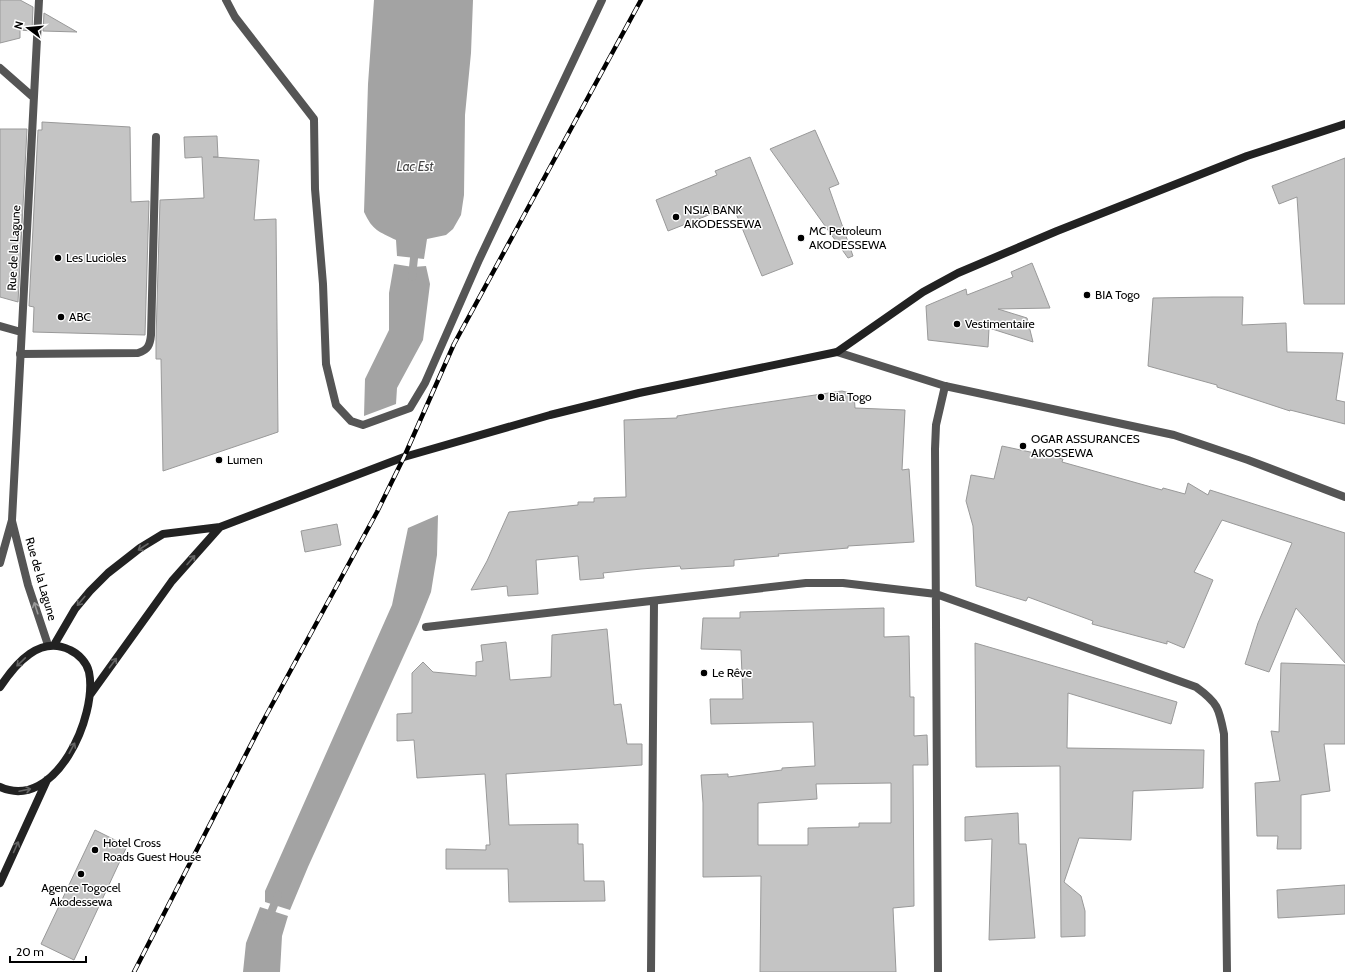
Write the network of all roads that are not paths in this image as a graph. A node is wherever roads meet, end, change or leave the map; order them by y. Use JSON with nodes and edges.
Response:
{"nodes":[{"id":1,"x":39,"y":0,"type":"edge"},
{"id":2,"x":226,"y":0,"type":"edge"},
{"id":3,"x":602,"y":0,"type":"edge"},
{"id":4,"x":0,"y":68,"type":"edge"},
{"id":5,"x":33,"y":97,"type":"junction"},
{"id":6,"x":1345,"y":124,"type":"edge"},
{"id":7,"x":156,"y":137,"type":"dead end"},
{"id":8,"x":0,"y":326,"type":"edge"},
{"id":9,"x":21,"y":332,"type":"junction"},
{"id":10,"x":837,"y":352,"type":"junction"},
{"id":11,"x":20,"y":354,"type":"junction"},
{"id":12,"x":945,"y":386,"type":"junction"},
{"id":13,"x":1345,"y":497,"type":"edge"},
{"id":14,"x":12,"y":520,"type":"junction"},
{"id":15,"x":220,"y":527,"type":"junction"},
{"id":16,"x":0,"y":564,"type":"edge"},
{"id":17,"x":936,"y":594,"type":"junction"},
{"id":18,"x":654,"y":602,"type":"junction"},
{"id":19,"x":426,"y":627,"type":"dead end"},
{"id":20,"x":51,"y":645,"type":"junction"},
{"id":21,"x":0,"y":687,"type":"edge"},
{"id":22,"x":90,"y":695,"type":"junction"},
{"id":23,"x":48,"y":779,"type":"junction"},
{"id":24,"x":0,"y":787,"type":"edge"},
{"id":25,"x":0,"y":883,"type":"edge"},
{"id":26,"x":652,"y":972,"type":"edge"},
{"id":27,"x":938,"y":972,"type":"edge"},
{"id":28,"x":1227,"y":972,"type":"edge"}],
"edges":[{"from":1,"to":5,"type":"street","name":"Rue de la Lagune"},
{"from":2,"to":3,"type":"street"},
{"from":4,"to":5,"type":"street"},
{"from":5,"to":9,"type":"street","name":"Rue de la Lagune"},
{"from":6,"to":10,"type":"main road"},
{"from":7,"to":11,"type":"street"},
{"from":8,"to":9,"type":"street"},
{"from":9,"to":11,"type":"street","name":"Rue de la Lagune"},
{"from":10,"to":12,"type":"street"},
{"from":10,"to":15,"type":"main road"},
{"from":11,"to":14,"type":"street","name":"Rue de la Lagune"},
{"from":12,"to":13,"type":"street"},
{"from":12,"to":17,"type":"street"},
{"from":14,"to":16,"type":"street","name":"Rue de la Lagune"},
{"from":20,"to":14,"type":"street","name":"Rue de la Lagune","one_way":true},
{"from":15,"to":20,"type":"main road","one_way":true},
{"from":22,"to":15,"type":"main road","one_way":true},
{"from":17,"to":18,"type":"street"},
{"from":17,"to":27,"type":"street"},
{"from":17,"to":28,"type":"street"},
{"from":18,"to":19,"type":"street"},
{"from":18,"to":26,"type":"street"},
{"from":20,"to":21,"type":"main road","one_way":true},
{"from":20,"to":22,"type":"main road"},
{"from":23,"to":22,"type":"main road","one_way":true},
{"from":24,"to":23,"type":"main road","one_way":true},
{"from":25,"to":23,"type":"main road","one_way":true}]}
